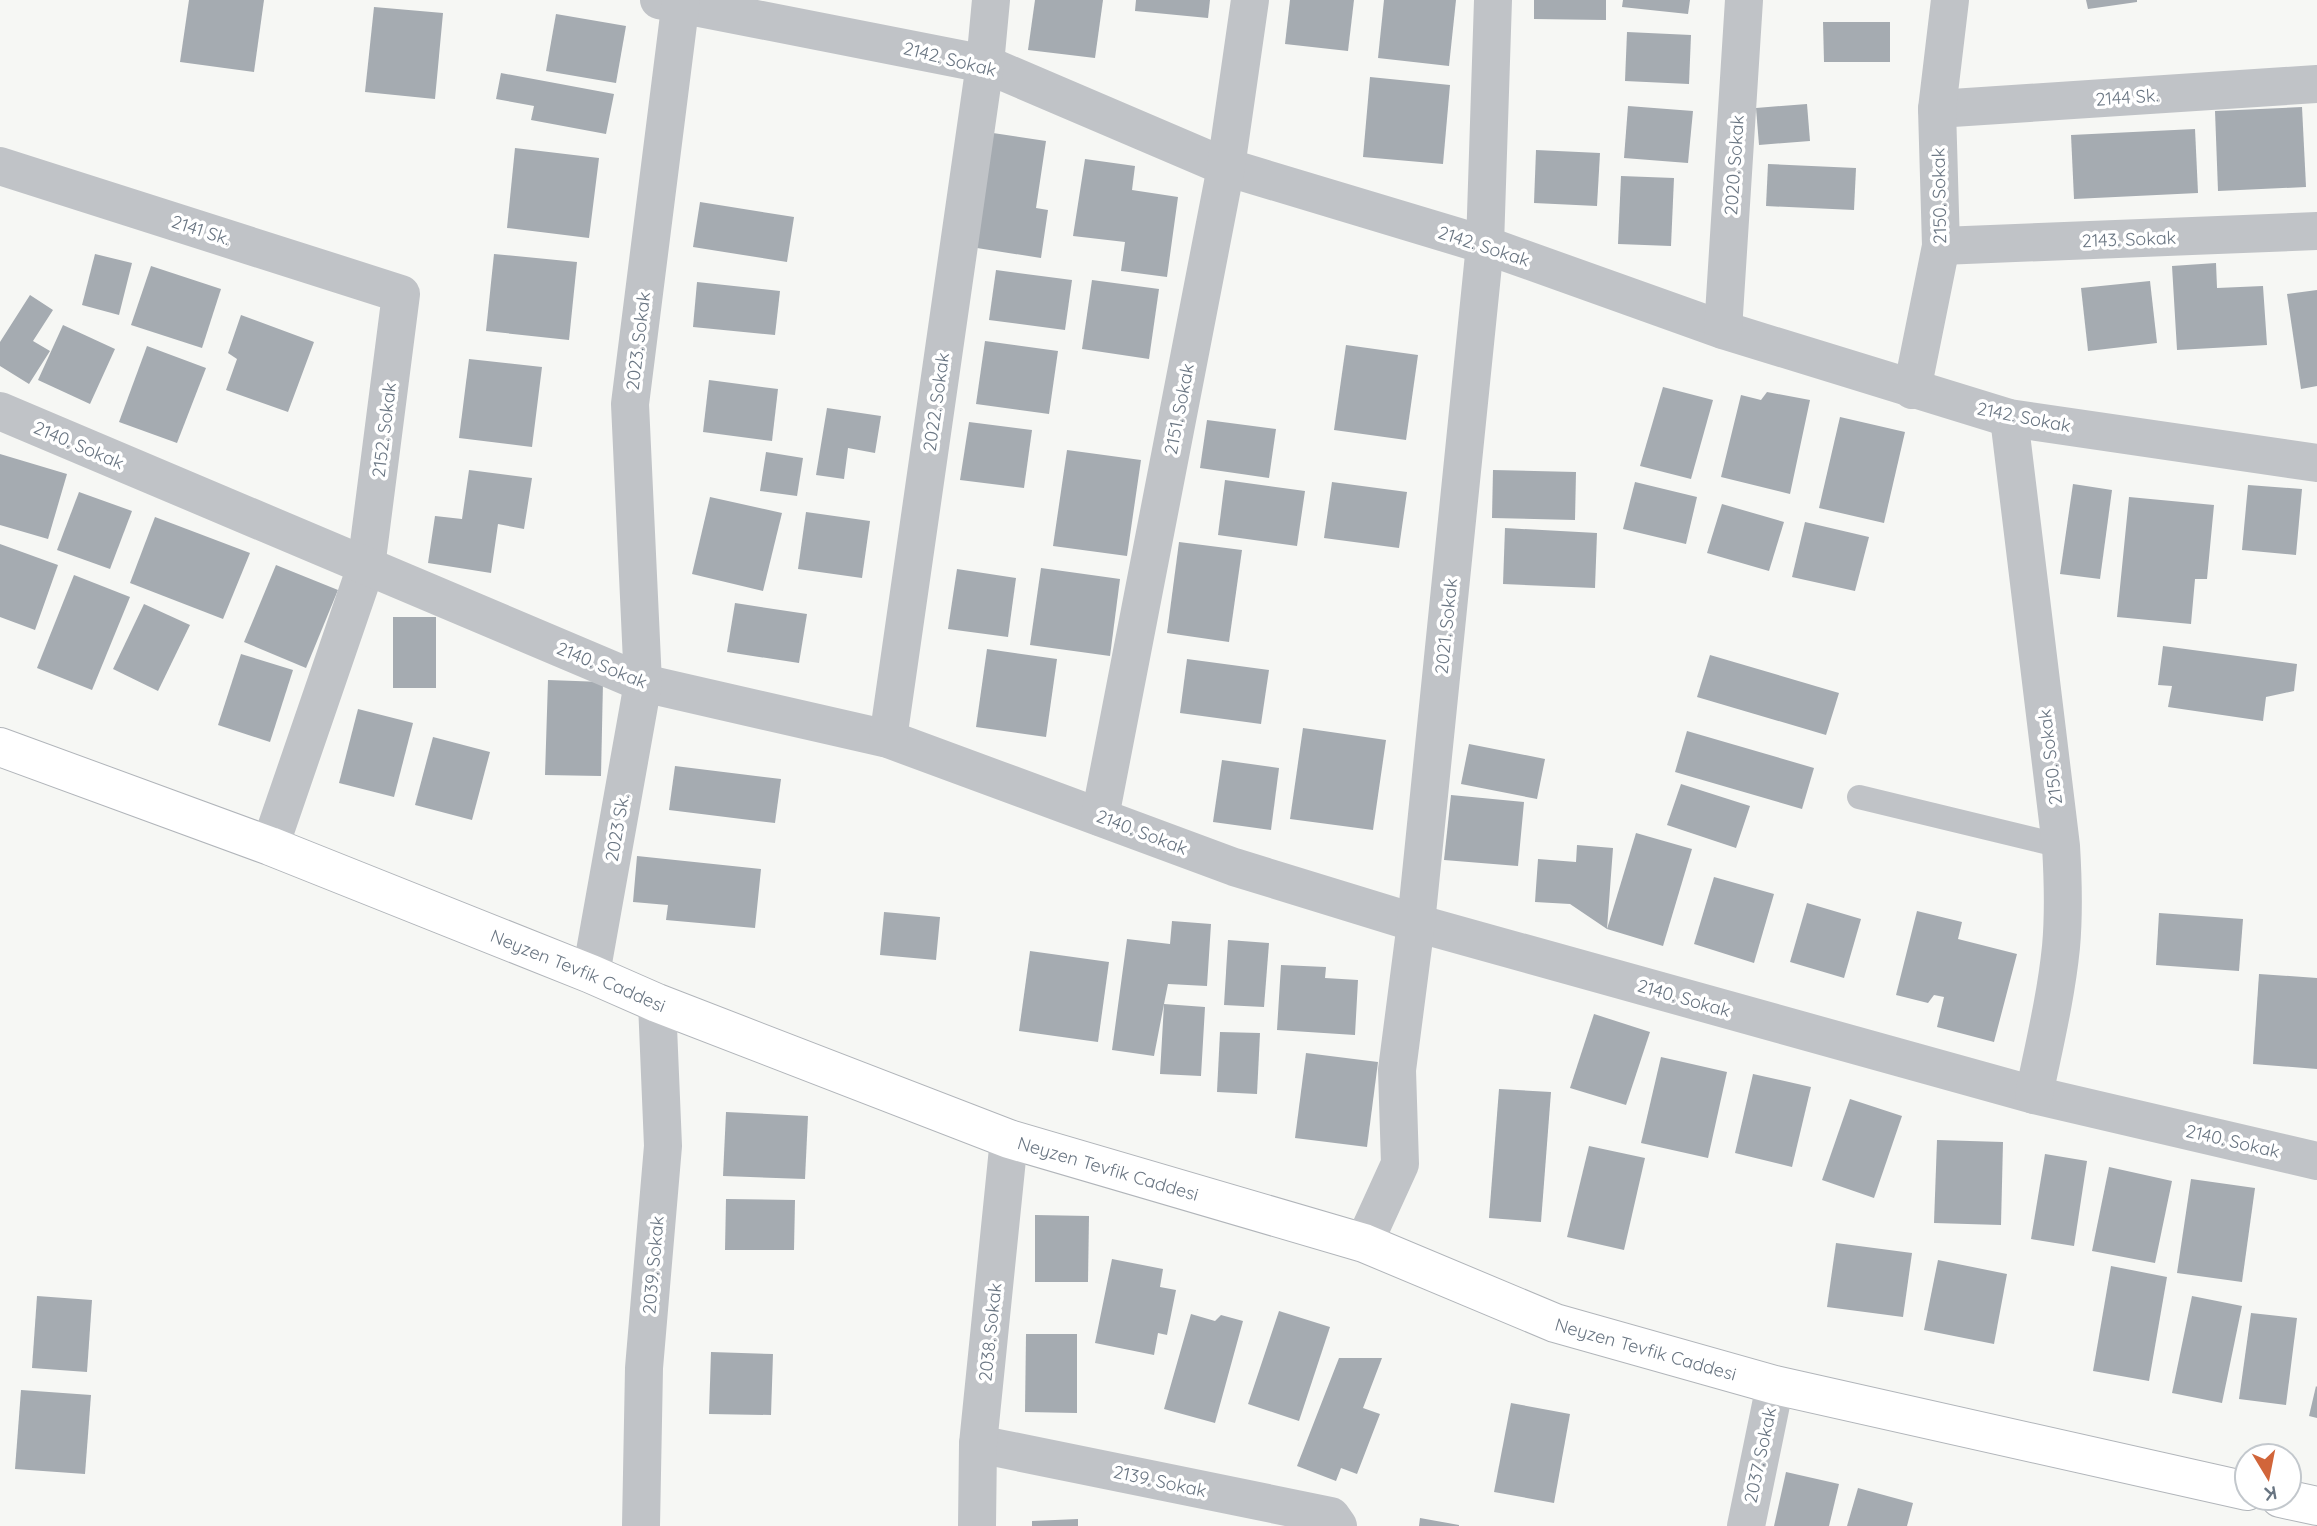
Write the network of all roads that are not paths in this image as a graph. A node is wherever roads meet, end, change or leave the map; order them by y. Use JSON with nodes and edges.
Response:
{"nodes":[{"id":1,"x":991,"y":0,"type":"edge"},
{"id":2,"x":1250,"y":0,"type":"edge"},
{"id":3,"x":1493,"y":0,"type":"edge"},
{"id":4,"x":1745,"y":0,"type":"edge"},
{"id":5,"x":1950,"y":0,"type":"edge"},
{"id":6,"x":673,"y":1,"type":"edge"},
{"id":7,"x":985,"y":64,"type":"junction"},
{"id":8,"x":2317,"y":84,"type":"edge"},
{"id":9,"x":1937,"y":109,"type":"junction"},
{"id":10,"x":0,"y":166,"type":"edge"},
{"id":11,"x":1226,"y":167,"type":"junction"},
{"id":12,"x":2317,"y":231,"type":"edge"},
{"id":13,"x":1485,"y":245,"type":"junction"},
{"id":14,"x":1941,"y":246,"type":"junction"},
{"id":15,"x":401,"y":294,"type":"joint"},
{"id":16,"x":1723,"y":330,"type":"junction"},
{"id":17,"x":1913,"y":390,"type":"junction"},
{"id":18,"x":0,"y":411,"type":"edge"},
{"id":19,"x":2009,"y":418,"type":"junction"},
{"id":20,"x":2317,"y":463,"type":"edge"},
{"id":21,"x":366,"y":567,"type":"junction"},
{"id":22,"x":643,"y":683,"type":"junction"},
{"id":23,"x":888,"y":739,"type":"junction"},
{"id":24,"x":0,"y":747,"type":"edge"},
{"id":25,"x":1859,"y":797,"type":"dead end"},
{"id":26,"x":1100,"y":817,"type":"junction"},
{"id":27,"x":270,"y":846,"type":"junction"},
{"id":28,"x":2061,"y":846,"type":"junction"},
{"id":29,"x":1416,"y":923,"type":"junction"},
{"id":30,"x":591,"y":974,"type":"junction"},
{"id":31,"x":657,"y":1003,"type":"junction"},
{"id":32,"x":2034,"y":1095,"type":"junction"},
{"id":33,"x":1009,"y":1139,"type":"junction"},
{"id":34,"x":2317,"y":1161,"type":"edge"},
{"id":35,"x":1364,"y":1243,"type":"junction"},
{"id":36,"x":1775,"y":1385,"type":"junction"},
{"id":37,"x":978,"y":1444,"type":"junction"},
{"id":38,"x":2233,"y":1488,"type":"edge"},
{"id":39,"x":640,"y":1526,"type":"edge"},
{"id":40,"x":977,"y":1526,"type":"edge"},
{"id":41,"x":1338,"y":1526,"type":"edge"},
{"id":42,"x":1746,"y":1526,"type":"edge"}],
"edges":[{"from":1,"to":7,"type":"street","name":"2022. Sokak"},
{"from":2,"to":11,"type":"street","name":"2151. Sokak"},
{"from":3,"to":13,"type":"street","name":"2021. Sokak"},
{"from":4,"to":16,"type":"street","name":"2020. Sokak"},
{"from":5,"to":9,"type":"street","name":"2150. Sokak"},
{"from":6,"to":7,"type":"street","name":"2142. Sokak"},
{"from":6,"to":22,"type":"street","name":"2023. Sokak"},
{"from":7,"to":11,"type":"street","name":"2142. Sokak"},
{"from":7,"to":23,"type":"street","name":"2022. Sokak"},
{"from":8,"to":9,"type":"street","name":"2144 Sk."},
{"from":9,"to":14,"type":"street","name":"2150. Sokak"},
{"from":10,"to":15,"type":"street","name":"2141 Sk."},
{"from":11,"to":13,"type":"street","name":"2142. Sokak"},
{"from":11,"to":26,"type":"street","name":"2151. Sokak"},
{"from":12,"to":14,"type":"street","name":"2143. Sokak"},
{"from":13,"to":16,"type":"street","name":"2142. Sokak"},
{"from":13,"to":29,"type":"street","name":"2021. Sokak"},
{"from":14,"to":17,"type":"street","name":"2150. Sokak"},
{"from":15,"to":21,"type":"street","name":"2152. Sokak"},
{"from":16,"to":17,"type":"street","name":"2142. Sokak"},
{"from":17,"to":19,"type":"street","name":"2142. Sokak"},
{"from":18,"to":21,"type":"street","name":"2140. Sokak"},
{"from":19,"to":20,"type":"street","name":"2142. Sokak"},
{"from":19,"to":28,"type":"street","name":"2150. Sokak"},
{"from":21,"to":22,"type":"street","name":"2140. Sokak"},
{"from":21,"to":27,"type":"street","name":"2152. Sokak"},
{"from":22,"to":23,"type":"street","name":"2140. Sokak"},
{"from":22,"to":30,"type":"street","name":"2023 Sk."},
{"from":23,"to":26,"type":"street","name":"2140. Sokak"},
{"from":24,"to":27,"type":"street","name":"Neyzen Tevfik Caddesi"},
{"from":25,"to":28,"type":"lane"},
{"from":26,"to":29,"type":"street","name":"2140. Sokak"},
{"from":27,"to":30,"type":"street","name":"Neyzen Tevfik Caddesi"},
{"from":28,"to":32,"type":"street","name":"2150. Sokak"},
{"from":29,"to":32,"type":"street","name":"2140. Sokak"},
{"from":29,"to":35,"type":"street","name":"2021. Sokak"},
{"from":30,"to":31,"type":"street","name":"Neyzen Tevfik Caddesi"},
{"from":31,"to":33,"type":"street","name":"Neyzen Tevfik Caddesi"},
{"from":31,"to":39,"type":"street","name":"2039. Sokak"},
{"from":32,"to":34,"type":"street","name":"2140. Sokak"},
{"from":33,"to":35,"type":"street","name":"Neyzen Tevfik Caddesi"},
{"from":33,"to":37,"type":"street","name":"2038. Sokak"},
{"from":35,"to":36,"type":"street","name":"Neyzen Tevfik Caddesi"},
{"from":36,"to":38,"type":"street","name":"Neyzen Tevfik Caddesi"},
{"from":36,"to":42,"type":"street","name":"2037. Sokak"},
{"from":37,"to":40,"type":"street","name":"2038. Sokak"},
{"from":37,"to":41,"type":"street","name":"2139. Sokak"}]}
